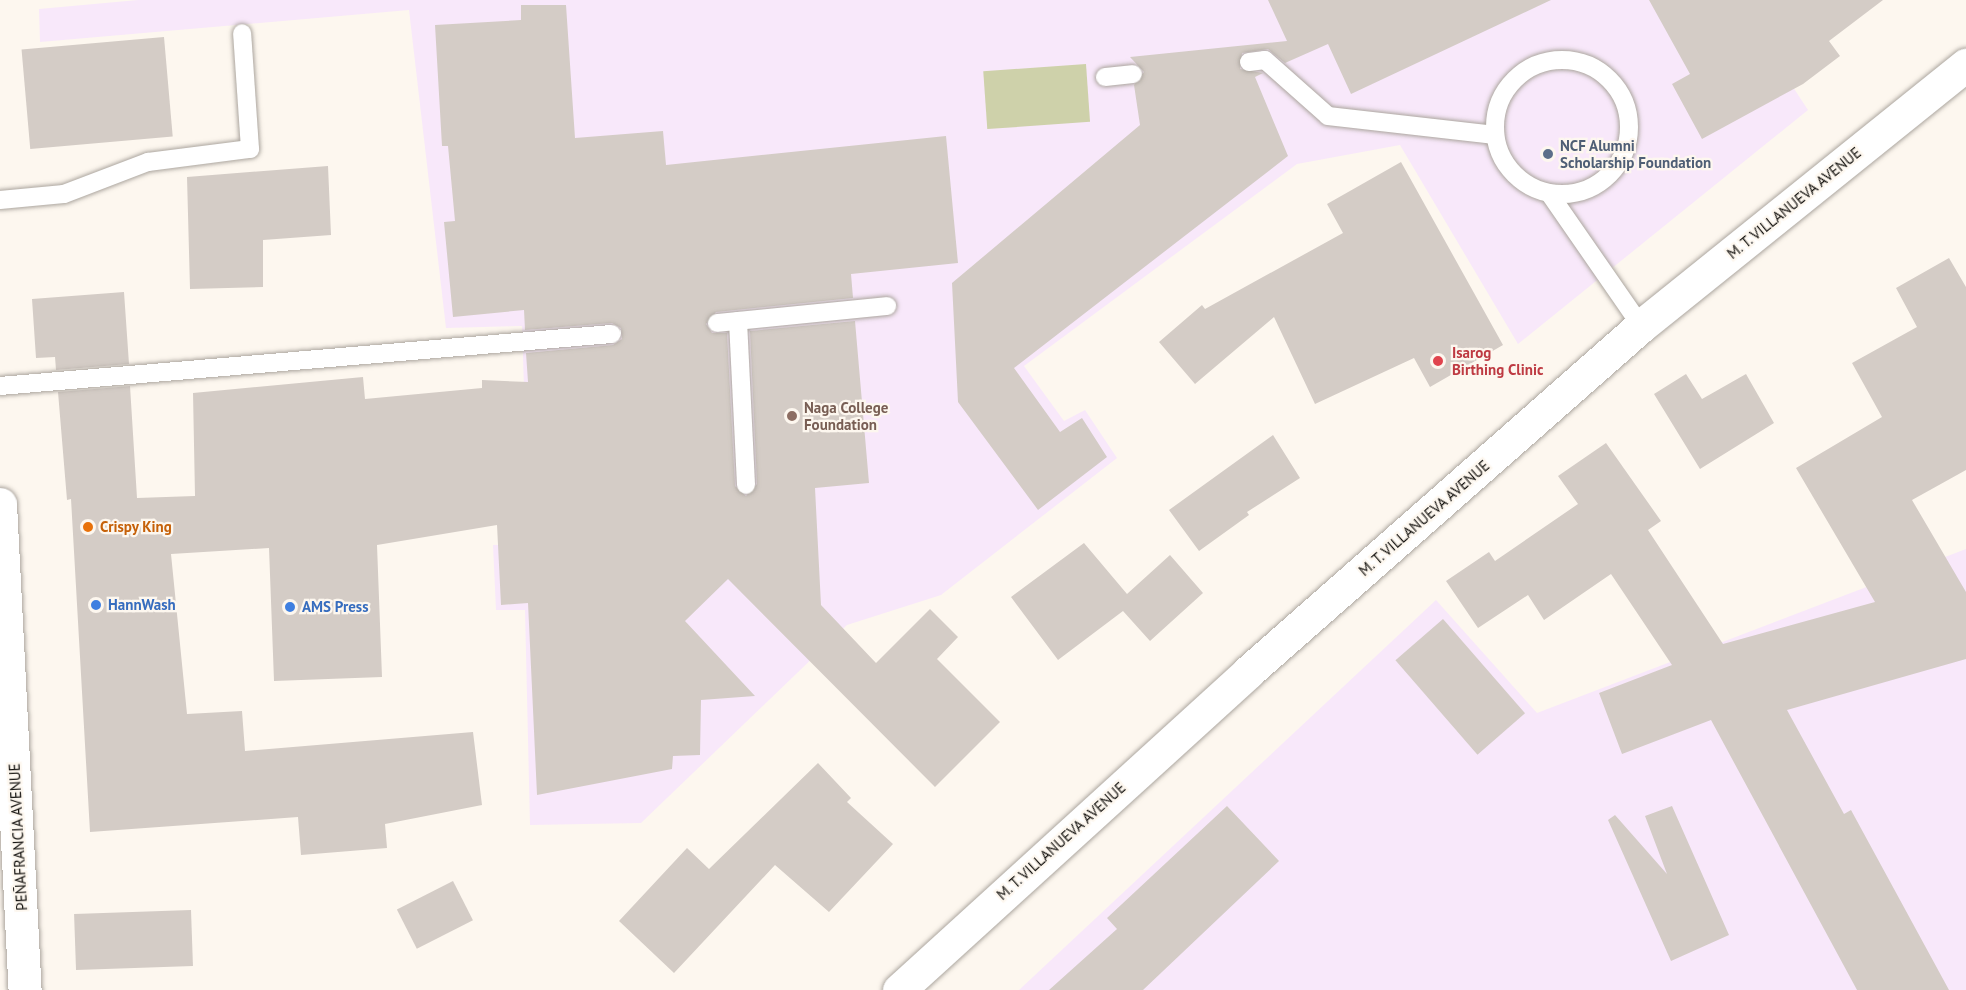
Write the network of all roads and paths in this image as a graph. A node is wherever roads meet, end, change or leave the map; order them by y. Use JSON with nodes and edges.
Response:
{"nodes":[{"id":1,"x":242,"y":33,"type":"dead end"},
{"id":2,"x":1248,"y":62,"type":"dead end"},
{"id":3,"x":1966,"y":65,"type":"edge"},
{"id":4,"x":1133,"y":74,"type":"dead end"},
{"id":5,"x":1105,"y":77,"type":"dead end"},
{"id":6,"x":1495,"y":135,"type":"junction"},
{"id":7,"x":1549,"y":193,"type":"junction"},
{"id":8,"x":0,"y":200,"type":"edge"},
{"id":9,"x":886,"y":306,"type":"dead end"},
{"id":10,"x":738,"y":321,"type":"junction"},
{"id":11,"x":717,"y":323,"type":"dead end"},
{"id":12,"x":1641,"y":326,"type":"junction"},
{"id":13,"x":612,"y":334,"type":"dead end"},
{"id":14,"x":0,"y":386,"type":"edge"},
{"id":15,"x":746,"y":485,"type":"dead end"},
{"id":16,"x":0,"y":504,"type":"edge"},
{"id":17,"x":25,"y":990,"type":"edge"},
{"id":18,"x":898,"y":990,"type":"edge"}],
"edges":[{"from":1,"to":8,"type":"lane"},
{"from":2,"to":6,"type":"lane"},
{"from":3,"to":12,"type":"main road","name":"M. T. VILLANUEVA AVENUE"},
{"from":4,"to":5,"type":"lane"},
{"from":6,"to":7,"type":"lane"},
{"from":6,"to":7,"type":"lane"},
{"from":7,"to":12,"type":"lane"},
{"from":9,"to":10,"type":"lane"},
{"from":10,"to":11,"type":"lane"},
{"from":10,"to":15,"type":"lane"},
{"from":12,"to":18,"type":"main road","name":"M. T. VILLANUEVA AVENUE"},
{"from":13,"to":14,"type":"lane"},
{"from":16,"to":17,"type":"main road","name":"PEÑAFRANCIA AVENUE"}]}
